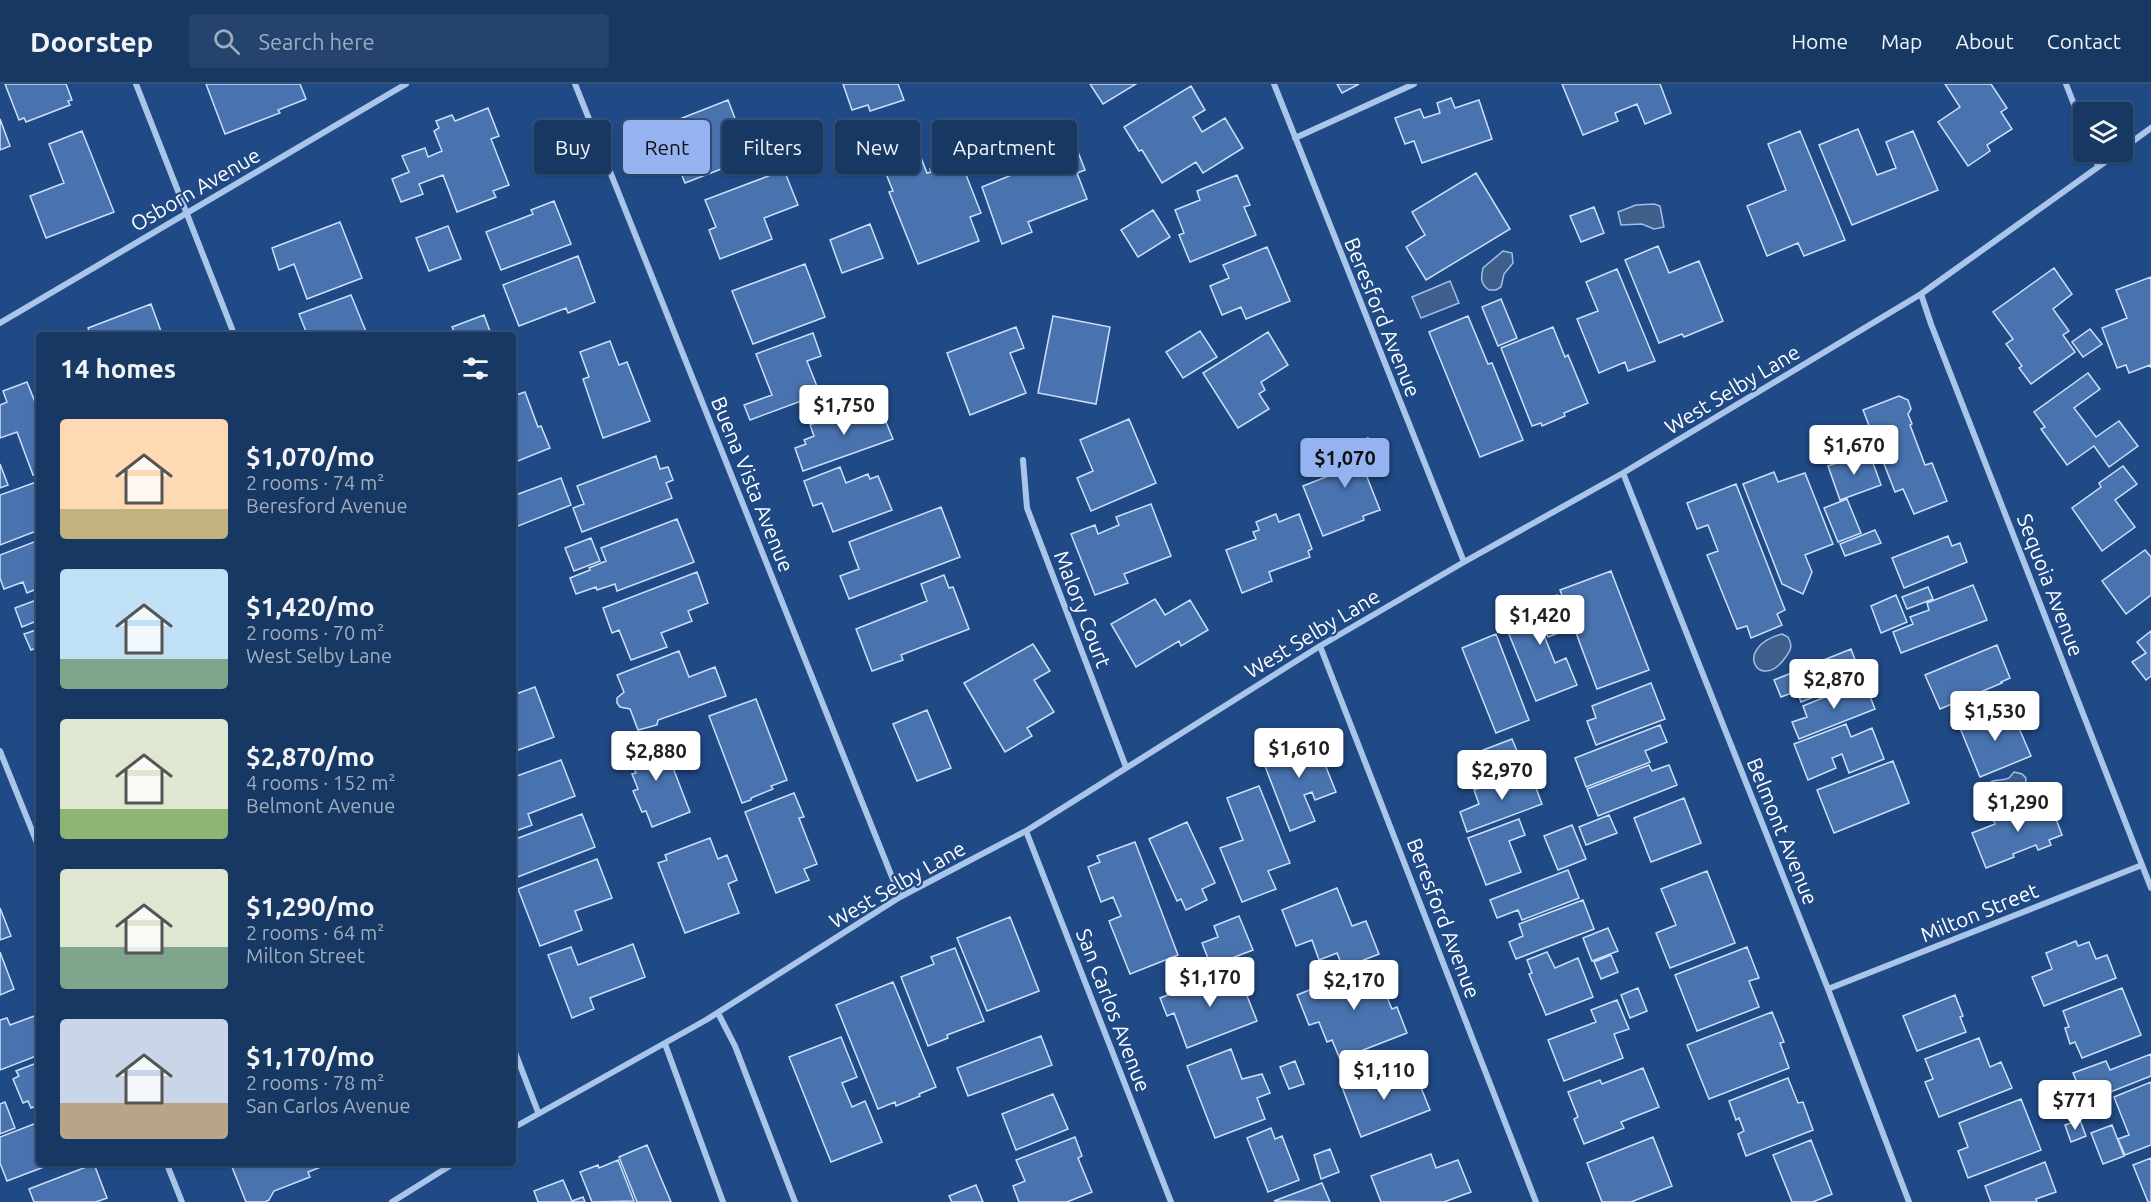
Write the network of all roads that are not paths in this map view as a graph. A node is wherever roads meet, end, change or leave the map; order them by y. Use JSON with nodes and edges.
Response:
{"nodes":[{"id":1,"x":136,"y":84,"type":"edge"},
{"id":2,"x":406,"y":84,"type":"edge"},
{"id":3,"x":575,"y":84,"type":"edge"},
{"id":4,"x":1274,"y":84,"type":"edge"},
{"id":5,"x":1414,"y":84,"type":"edge"},
{"id":6,"x":2066,"y":84,"type":"edge"},
{"id":7,"x":2073,"y":102,"type":"edge"},
{"id":8,"x":2151,"y":128,"type":"edge"},
{"id":9,"x":1294,"y":138,"type":"junction"},
{"id":10,"x":2133,"y":141,"type":"edge"},
{"id":11,"x":2096,"y":162,"type":"edge"},
{"id":12,"x":2104,"y":162,"type":"edge"},
{"id":13,"x":2098,"y":166,"type":"junction"},
{"id":14,"x":186,"y":212,"type":"junction"},
{"id":15,"x":1922,"y":294,"type":"junction"},
{"id":16,"x":0,"y":322,"type":"edge"},
{"id":17,"x":233,"y":332,"type":"edge"},
{"id":18,"x":1023,"y":460,"type":"dead end"},
{"id":19,"x":1623,"y":473,"type":"junction"},
{"id":20,"x":1464,"y":562,"type":"junction"},
{"id":21,"x":1320,"y":646,"type":"junction"},
{"id":22,"x":0,"y":751,"type":"edge"},
{"id":23,"x":1126,"y":767,"type":"junction"},
{"id":24,"x":1026,"y":831,"type":"junction"},
{"id":25,"x":36,"y":841,"type":"edge"},
{"id":26,"x":2142,"y":865,"type":"junction"},
{"id":27,"x":2151,"y":888,"type":"edge"},
{"id":28,"x":900,"y":897,"type":"junction"},
{"id":29,"x":1828,"y":989,"type":"junction"},
{"id":30,"x":718,"y":1012,"type":"junction"},
{"id":31,"x":665,"y":1044,"type":"junction"},
{"id":32,"x":516,"y":1055,"type":"edge"},
{"id":33,"x":538,"y":1112,"type":"junction"},
{"id":34,"x":516,"y":1126,"type":"edge"},
{"id":35,"x":168,"y":1166,"type":"edge"},
{"id":36,"x":450,"y":1166,"type":"edge"},
{"id":37,"x":182,"y":1202,"type":"edge"},
{"id":38,"x":392,"y":1202,"type":"edge"},
{"id":39,"x":723,"y":1202,"type":"edge"},
{"id":40,"x":795,"y":1202,"type":"edge"},
{"id":41,"x":1171,"y":1202,"type":"edge"},
{"id":42,"x":1536,"y":1202,"type":"edge"},
{"id":43,"x":1909,"y":1202,"type":"edge"}],
"edges":[{"from":1,"to":14,"type":"street"},
{"from":2,"to":14,"type":"street","name":"Osborn Avenue"},
{"from":3,"to":28,"type":"street","name":"Buena Vista Avenue"},
{"from":4,"to":9,"type":"street","name":"Beresford Avenue"},
{"from":5,"to":9,"type":"street"},
{"from":6,"to":7,"type":"street"},
{"from":8,"to":10,"type":"street"},
{"from":9,"to":20,"type":"street","name":"Beresford Avenue"},
{"from":11,"to":13,"type":"street"},
{"from":12,"to":13,"type":"street","name":"West Selby Lane"},
{"from":13,"to":15,"type":"street","name":"West Selby Lane"},
{"from":14,"to":16,"type":"street","name":"Osborn Avenue"},
{"from":14,"to":17,"type":"street"},
{"from":15,"to":19,"type":"street","name":"West Selby Lane"},
{"from":15,"to":26,"type":"street","name":"Sequoia Avenue"},
{"from":18,"to":23,"type":"street","name":"Malory Court"},
{"from":19,"to":20,"type":"street","name":"West Selby Lane"},
{"from":19,"to":29,"type":"street","name":"Belmont Avenue"},
{"from":20,"to":21,"type":"street","name":"West Selby Lane"},
{"from":21,"to":23,"type":"street","name":"West Selby Lane"},
{"from":21,"to":42,"type":"street","name":"Beresford Avenue"},
{"from":22,"to":25,"type":"street"},
{"from":23,"to":24,"type":"street","name":"West Selby Lane"},
{"from":24,"to":28,"type":"street","name":"West Selby Lane"},
{"from":24,"to":41,"type":"street","name":"San Carlos Avenue"},
{"from":26,"to":27,"type":"street","name":"Sequoia Avenue"},
{"from":26,"to":29,"type":"street","name":"Milton Street"},
{"from":28,"to":30,"type":"street","name":"West Selby Lane"},
{"from":29,"to":43,"type":"street","name":"Belmont Avenue"},
{"from":30,"to":31,"type":"street","name":"West Selby Lane"},
{"from":30,"to":40,"type":"street"},
{"from":31,"to":33,"type":"street","name":"West Selby Lane"},
{"from":31,"to":39,"type":"street"},
{"from":32,"to":33,"type":"street"},
{"from":33,"to":34,"type":"street","name":"West Selby Lane"},
{"from":35,"to":37,"type":"street"},
{"from":36,"to":38,"type":"street"}]}
